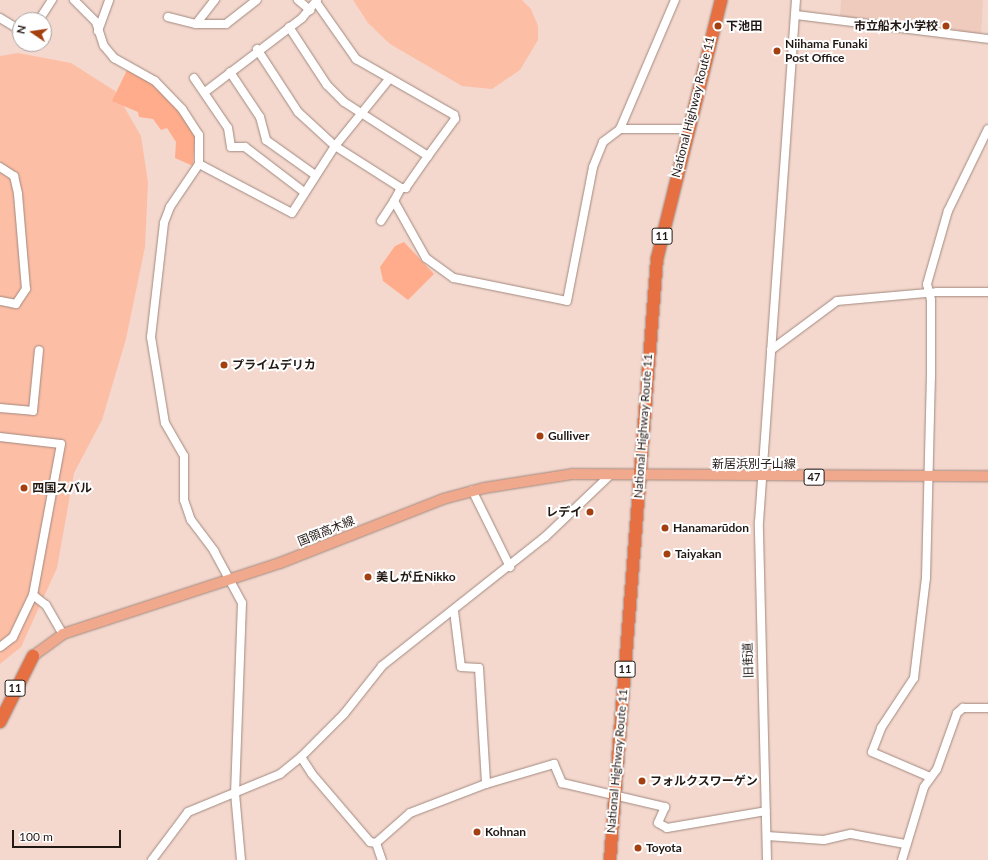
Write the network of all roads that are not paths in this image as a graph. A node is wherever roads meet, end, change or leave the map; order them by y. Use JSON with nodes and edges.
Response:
{"nodes":[{"id":1,"x":52,"y":0,"type":"edge"},
{"id":2,"x":74,"y":0,"type":"edge"},
{"id":3,"x":109,"y":0,"type":"edge"},
{"id":4,"x":215,"y":0,"type":"edge"},
{"id":5,"x":257,"y":0,"type":"edge"},
{"id":6,"x":298,"y":0,"type":"edge"},
{"id":7,"x":675,"y":0,"type":"edge"},
{"id":8,"x":721,"y":0,"type":"edge"},
{"id":9,"x":796,"y":0,"type":"edge"},
{"id":10,"x":317,"y":1,"type":"edge"},
{"id":11,"x":310,"y":10,"type":"junction"},
{"id":12,"x":44,"y":12,"type":"edge"},
{"id":13,"x":796,"y":15,"type":"junction"},
{"id":14,"x":168,"y":17,"type":"dead end"},
{"id":15,"x":0,"y":18,"type":"edge"},
{"id":16,"x":196,"y":24,"type":"junction"},
{"id":17,"x":12,"y":25,"type":"edge"},
{"id":18,"x":289,"y":27,"type":"junction"},
{"id":19,"x":98,"y":31,"type":"junction"},
{"id":20,"x":988,"y":39,"type":"edge"},
{"id":21,"x":257,"y":49,"type":"junction"},
{"id":22,"x":230,"y":72,"type":"junction"},
{"id":23,"x":194,"y":78,"type":"dead end"},
{"id":24,"x":390,"y":78,"type":"junction"},
{"id":25,"x":205,"y":92,"type":"junction"},
{"id":26,"x":360,"y":114,"type":"junction"},
{"id":27,"x":620,"y":129,"type":"junction"},
{"id":28,"x":687,"y":129,"type":"junction"},
{"id":29,"x":988,"y":129,"type":"edge"},
{"id":30,"x":335,"y":146,"type":"junction"},
{"id":31,"x":428,"y":156,"type":"junction"},
{"id":32,"x":199,"y":164,"type":"junction"},
{"id":33,"x":0,"y":167,"type":"edge"},
{"id":34,"x":315,"y":175,"type":"junction"},
{"id":35,"x":401,"y":188,"type":"junction"},
{"id":36,"x":304,"y":192,"type":"junction"},
{"id":37,"x":394,"y":201,"type":"junction"},
{"id":38,"x":381,"y":221,"type":"dead end"},
{"id":39,"x":988,"y":292,"type":"edge"},
{"id":40,"x":929,"y":293,"type":"junction"},
{"id":41,"x":0,"y":301,"type":"edge"},
{"id":42,"x":39,"y":350,"type":"dead end"},
{"id":43,"x":772,"y":350,"type":"junction"},
{"id":44,"x":0,"y":408,"type":"edge"},
{"id":45,"x":0,"y":437,"type":"edge"},
{"id":46,"x":609,"y":476,"type":"junction"},
{"id":47,"x":929,"y":476,"type":"junction"},
{"id":48,"x":988,"y":476,"type":"edge"},
{"id":49,"x":640,"y":477,"type":"junction"},
{"id":50,"x":761,"y":477,"type":"junction"},
{"id":51,"x":472,"y":490,"type":"junction"},
{"id":52,"x":510,"y":567,"type":"junction"},
{"id":53,"x":228,"y":579,"type":"junction"},
{"id":54,"x":33,"y":595,"type":"junction"},
{"id":55,"x":454,"y":611,"type":"junction"},
{"id":56,"x":63,"y":634,"type":"junction"},
{"id":57,"x":0,"y":647,"type":"edge"},
{"id":58,"x":33,"y":656,"type":"joint"},
{"id":59,"x":988,"y":708,"type":"edge"},
{"id":60,"x":0,"y":722,"type":"edge"},
{"id":61,"x":301,"y":757,"type":"junction"},
{"id":62,"x":930,"y":777,"type":"junction"},
{"id":63,"x":486,"y":784,"type":"junction"},
{"id":64,"x":234,"y":793,"type":"junction"},
{"id":65,"x":614,"y":798,"type":"junction"},
{"id":66,"x":766,"y":811,"type":"junction"},
{"id":67,"x":767,"y":836,"type":"junction"},
{"id":68,"x":376,"y":842,"type":"junction"},
{"id":69,"x":905,"y":844,"type":"junction"},
{"id":70,"x":152,"y":860,"type":"edge"},
{"id":71,"x":241,"y":860,"type":"edge"},
{"id":72,"x":382,"y":860,"type":"edge"},
{"id":73,"x":610,"y":860,"type":"edge"},
{"id":74,"x":767,"y":860,"type":"edge"},
{"id":75,"x":902,"y":860,"type":"edge"}],
"edges":[{"from":1,"to":12,"type":"street"},
{"from":2,"to":19,"type":"street"},
{"from":3,"to":19,"type":"street"},
{"from":4,"to":16,"type":"street"},
{"from":5,"to":16,"type":"street"},
{"from":6,"to":11,"type":"street"},
{"from":7,"to":27,"type":"street"},
{"from":8,"to":28,"type":"highway","name":"National Highway Route 11","number":"11"},
{"from":9,"to":13,"type":"street","name":"旧街道"},
{"from":10,"to":11,"type":"street"},
{"from":10,"to":24,"type":"street"},
{"from":11,"to":18,"type":"street"},
{"from":13,"to":20,"type":"street"},
{"from":13,"to":43,"type":"street","name":"旧街道"},
{"from":14,"to":16,"type":"street"},
{"from":15,"to":17,"type":"street"},
{"from":18,"to":21,"type":"street"},
{"from":18,"to":26,"type":"street"},
{"from":19,"to":32,"type":"street"},
{"from":21,"to":22,"type":"street"},
{"from":21,"to":30,"type":"street"},
{"from":22,"to":25,"type":"street"},
{"from":22,"to":34,"type":"street"},
{"from":23,"to":25,"type":"street"},
{"from":24,"to":26,"type":"street"},
{"from":24,"to":31,"type":"street"},
{"from":25,"to":36,"type":"street"},
{"from":26,"to":30,"type":"street"},
{"from":26,"to":31,"type":"street"},
{"from":27,"to":28,"type":"street"},
{"from":27,"to":37,"type":"street"},
{"from":28,"to":49,"type":"highway","name":"National Highway Route 11","number":"11"},
{"from":29,"to":40,"type":"street"},
{"from":30,"to":34,"type":"street"},
{"from":30,"to":35,"type":"street"},
{"from":31,"to":35,"type":"street"},
{"from":32,"to":36,"type":"street"},
{"from":32,"to":53,"type":"street"},
{"from":33,"to":41,"type":"street"},
{"from":34,"to":36,"type":"street"},
{"from":35,"to":37,"type":"street"},
{"from":37,"to":38,"type":"street"},
{"from":39,"to":40,"type":"street"},
{"from":40,"to":43,"type":"street"},
{"from":40,"to":47,"type":"street"},
{"from":42,"to":44,"type":"street"},
{"from":43,"to":50,"type":"street","name":"旧街道"},
{"from":45,"to":54,"type":"street"},
{"from":46,"to":49,"type":"main road","name":"国領高木線"},
{"from":46,"to":51,"type":"main road","name":"国領高木線"},
{"from":46,"to":52,"type":"street"},
{"from":47,"to":48,"type":"main road","name":"新居浜別子山線","number":"47"},
{"from":47,"to":50,"type":"main road","name":"新居浜別子山線","number":"47"},
{"from":47,"to":62,"type":"street"},
{"from":49,"to":50,"type":"main road","name":"新居浜別子山線","number":"47"},
{"from":49,"to":65,"type":"highway","name":"National Highway Route 11","number":"11"},
{"from":50,"to":66,"type":"street","name":"旧街道"},
{"from":51,"to":52,"type":"street"},
{"from":51,"to":53,"type":"main road","name":"国領高木線"},
{"from":52,"to":55,"type":"street"},
{"from":53,"to":56,"type":"main road","name":"国領高木線"},
{"from":53,"to":64,"type":"street"},
{"from":54,"to":56,"type":"street"},
{"from":54,"to":57,"type":"street"},
{"from":55,"to":61,"type":"street"},
{"from":55,"to":63,"type":"street"},
{"from":56,"to":58,"type":"main road","name":"国領高木線"},
{"from":58,"to":60,"type":"highway","number":"11"},
{"from":59,"to":62,"type":"street"},
{"from":61,"to":64,"type":"street"},
{"from":61,"to":68,"type":"street"},
{"from":62,"to":69,"type":"street"},
{"from":63,"to":65,"type":"street"},
{"from":63,"to":68,"type":"street"},
{"from":64,"to":70,"type":"street"},
{"from":64,"to":71,"type":"street"},
{"from":65,"to":66,"type":"street"},
{"from":65,"to":73,"type":"highway","name":"National Highway Route 11","number":"11"},
{"from":66,"to":67,"type":"street","name":"旧街道"},
{"from":67,"to":69,"type":"street"},
{"from":67,"to":74,"type":"street","name":"旧街道"},
{"from":68,"to":72,"type":"street"},
{"from":69,"to":75,"type":"street"}]}
